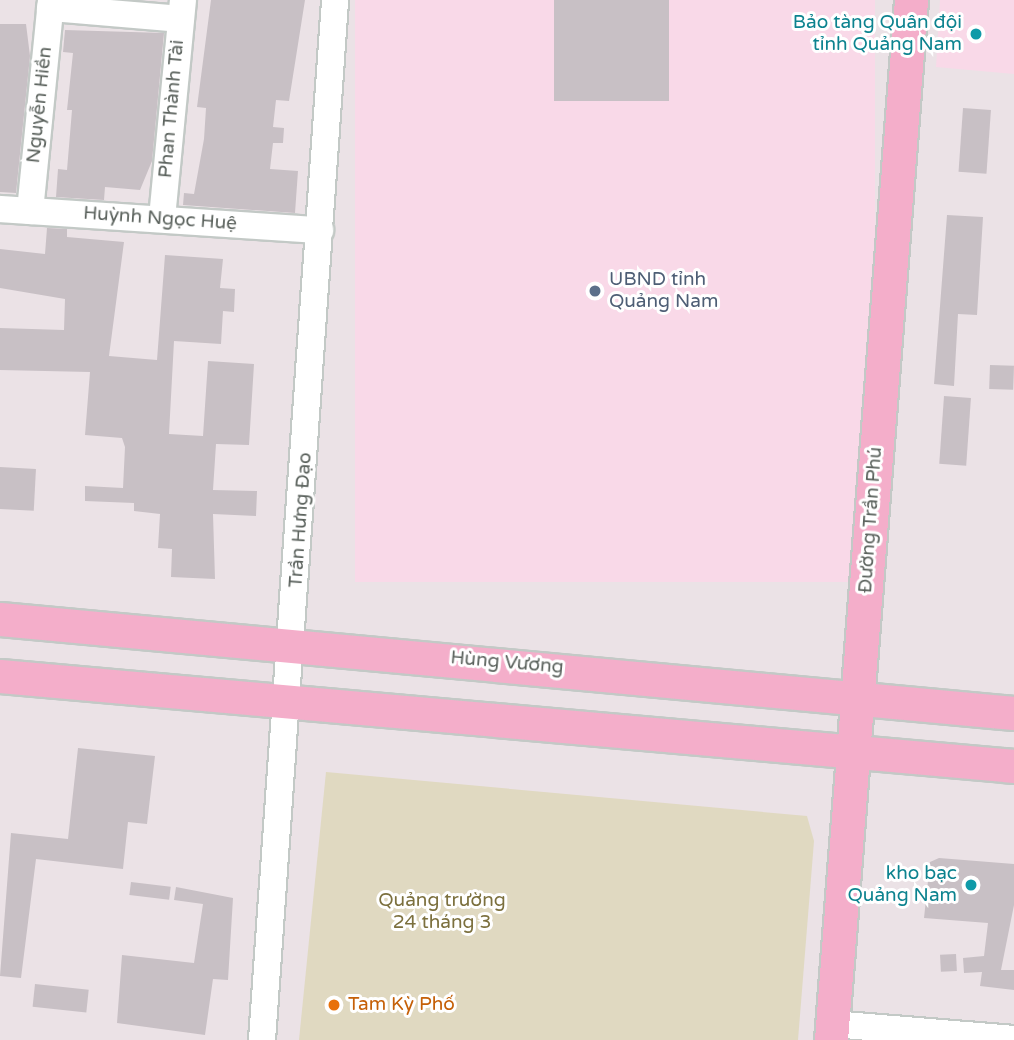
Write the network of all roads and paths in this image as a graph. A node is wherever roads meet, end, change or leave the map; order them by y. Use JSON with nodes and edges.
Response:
{"nodes":[{"id":1,"x":335,"y":0,"type":"edge"},
{"id":2,"x":911,"y":0,"type":"edge"},
{"id":3,"x":50,"y":4,"type":"edge"},
{"id":4,"x":182,"y":9,"type":"edge"},
{"id":5,"x":0,"y":209,"type":"edge"},
{"id":6,"x":30,"y":211,"type":"junction"},
{"id":7,"x":162,"y":218,"type":"junction"},
{"id":8,"x":320,"y":230,"type":"junction"},
{"id":9,"x":0,"y":619,"type":"edge"},
{"id":10,"x":293,"y":644,"type":"junction"},
{"id":11,"x":0,"y":676,"type":"edge"},
{"id":12,"x":857,"y":694,"type":"junction"},
{"id":13,"x":289,"y":701,"type":"junction"},
{"id":14,"x":1014,"y":712,"type":"edge"},
{"id":15,"x":853,"y":750,"type":"junction"},
{"id":16,"x":1014,"y":766,"type":"edge"},
{"id":17,"x":831,"y":1032,"type":"edge"},
{"id":18,"x":1013,"y":1039,"type":"edge"},
{"id":19,"x":262,"y":1040,"type":"edge"}],
"edges":[{"from":1,"to":8,"type":"street","name":"Trần Hưng Đạo"},
{"from":2,"to":12,"type":"main road","name":"Đường Trần Phú"},
{"from":3,"to":4,"type":"street"},
{"from":3,"to":6,"type":"street","name":"Nguyễn Hiền"},
{"from":4,"to":7,"type":"street","name":"Phan Thành Tài"},
{"from":5,"to":6,"type":"street","name":"Huỳnh Ngọc Huệ"},
{"from":6,"to":7,"type":"street","name":"Huỳnh Ngọc Huệ"},
{"from":7,"to":8,"type":"street","name":"Huỳnh Ngọc Huệ"},
{"from":8,"to":10,"type":"street","name":"Trần Hưng Đạo"},
{"from":9,"to":10,"type":"main road","name":"Hùng Vương"},
{"from":10,"to":12,"type":"main road","name":"Hùng Vương"},
{"from":10,"to":13,"type":"street","name":"Trần Hưng Đạo"},
{"from":11,"to":13,"type":"main road"},
{"from":12,"to":14,"type":"main road","name":"Hùng Vương"},
{"from":12,"to":15,"type":"main road","name":"Đường Trần Phú"},
{"from":13,"to":15,"type":"main road"},
{"from":13,"to":19,"type":"street","name":"Trần Hưng Đạo"},
{"from":15,"to":16,"type":"main road"},
{"from":15,"to":17,"type":"main road","name":"Đường Trần Phú"},
{"from":17,"to":18,"type":"street"}]}
